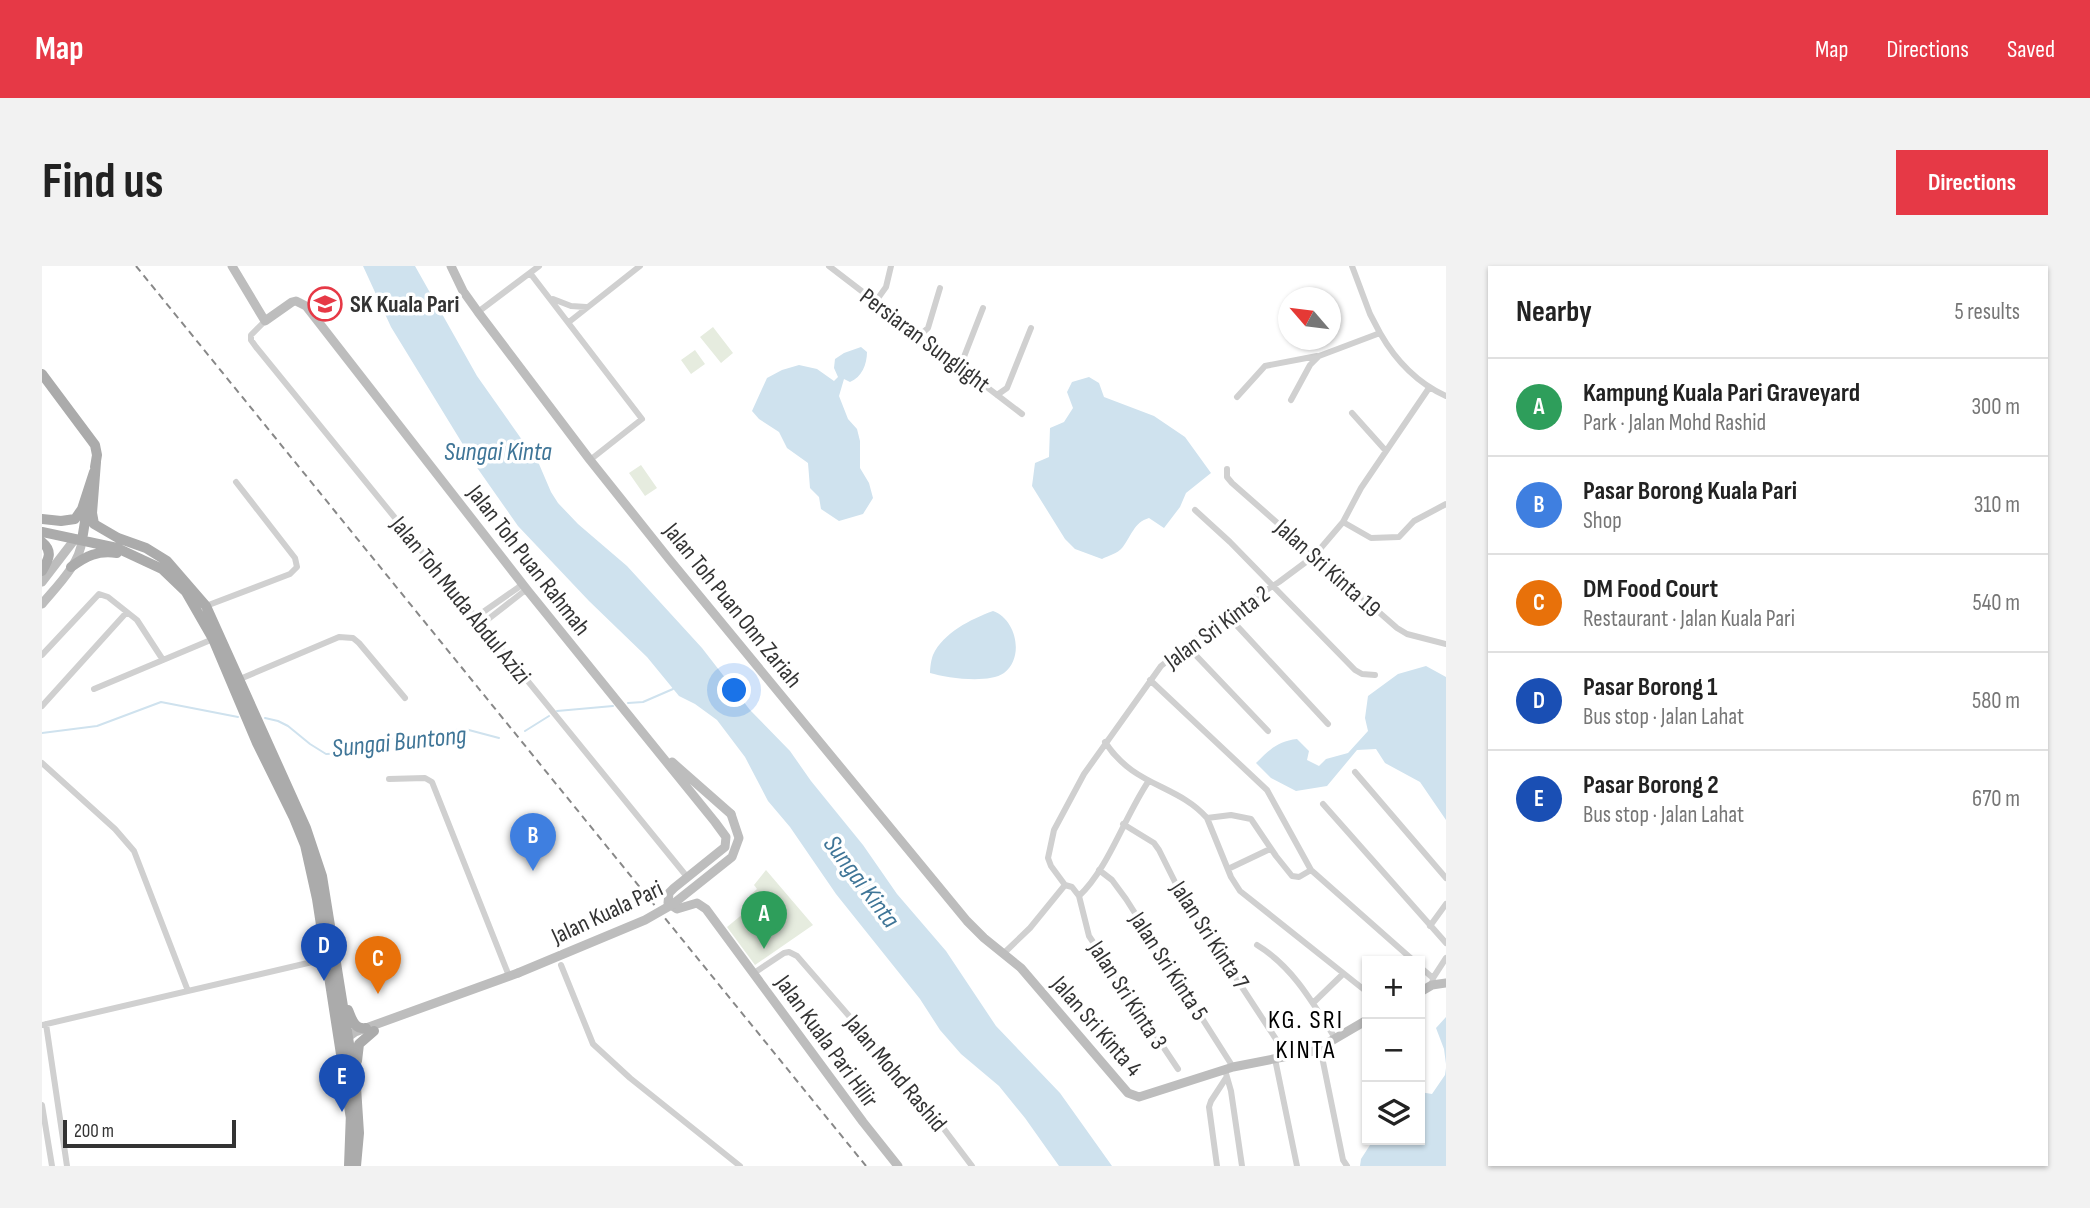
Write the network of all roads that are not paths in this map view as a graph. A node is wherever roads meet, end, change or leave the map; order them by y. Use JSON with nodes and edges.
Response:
{"nodes":[{"id":1,"x":232,"y":266,"type":"edge"},
{"id":2,"x":451,"y":266,"type":"edge"},
{"id":3,"x":539,"y":266,"type":"edge"},
{"id":4,"x":640,"y":266,"type":"edge"},
{"id":5,"x":891,"y":266,"type":"edge"},
{"id":6,"x":1352,"y":266,"type":"edge"},
{"id":7,"x":832,"y":267,"type":"edge"},
{"id":8,"x":530,"y":272,"type":"junction"},
{"id":9,"x":940,"y":288,"type":"dead end"},
{"id":10,"x":549,"y":296,"type":"junction"},
{"id":11,"x":876,"y":301,"type":"junction"},
{"id":12,"x":588,"y":307,"type":"junction"},
{"id":13,"x":983,"y":308,"type":"dead end"},
{"id":14,"x":478,"y":312,"type":"junction"},
{"id":15,"x":265,"y":321,"type":"junction"},
{"id":16,"x":569,"y":322,"type":"junction"},
{"id":17,"x":1031,"y":328,"type":"dead end"},
{"id":18,"x":1380,"y":333,"type":"junction"},
{"id":19,"x":919,"y":335,"type":"junction"},
{"id":20,"x":1319,"y":356,"type":"junction"},
{"id":21,"x":960,"y":367,"type":"junction"},
{"id":22,"x":42,"y":374,"type":"edge"},
{"id":23,"x":1429,"y":388,"type":"junction"},
{"id":24,"x":997,"y":395,"type":"junction"},
{"id":25,"x":1446,"y":396,"type":"edge"},
{"id":26,"x":1237,"y":397,"type":"dead end"},
{"id":27,"x":1291,"y":400,"type":"dead end"},
{"id":28,"x":1352,"y":413,"type":"dead end"},
{"id":29,"x":1022,"y":414,"type":"dead end"},
{"id":30,"x":1386,"y":451,"type":"junction"},
{"id":31,"x":590,"y":460,"type":"junction"},
{"id":32,"x":95,"y":467,"type":"junction"},
{"id":33,"x":1227,"y":470,"type":"dead end"},
{"id":34,"x":236,"y":482,"type":"dead end"},
{"id":35,"x":1446,"y":504,"type":"edge"},
{"id":36,"x":1195,"y":510,"type":"dead end"},
{"id":37,"x":42,"y":519,"type":"edge"},
{"id":38,"x":1343,"y":522,"type":"junction"},
{"id":39,"x":42,"y":531,"type":"edge"},
{"id":40,"x":80,"y":538,"type":"junction"},
{"id":41,"x":118,"y":538,"type":"junction"},
{"id":42,"x":42,"y":541,"type":"edge"},
{"id":43,"x":1314,"y":556,"type":"junction"},
{"id":44,"x":138,"y":557,"type":"junction"},
{"id":45,"x":71,"y":567,"type":"junction"},
{"id":46,"x":42,"y":570,"type":"edge"},
{"id":47,"x":42,"y":582,"type":"edge"},
{"id":48,"x":521,"y":582,"type":"junction"},
{"id":49,"x":1272,"y":586,"type":"junction"},
{"id":50,"x":528,"y":591,"type":"junction"},
{"id":51,"x":42,"y":604,"type":"edge"},
{"id":52,"x":206,"y":606,"type":"junction"},
{"id":53,"x":127,"y":613,"type":"junction"},
{"id":54,"x":488,"y":614,"type":"junction"},
{"id":55,"x":1227,"y":615,"type":"junction"},
{"id":56,"x":476,"y":617,"type":"junction"},
{"id":57,"x":482,"y":624,"type":"junction"},
{"id":58,"x":213,"y":639,"type":"junction"},
{"id":59,"x":1446,"y":644,"type":"edge"},
{"id":60,"x":1186,"y":645,"type":"junction"},
{"id":61,"x":42,"y":656,"type":"edge"},
{"id":62,"x":163,"y":660,"type":"junction"},
{"id":63,"x":1375,"y":675,"type":"dead end"},
{"id":64,"x":240,"y":679,"type":"junction"},
{"id":65,"x":1150,"y":680,"type":"junction"},
{"id":66,"x":94,"y":689,"type":"dead end"},
{"id":67,"x":405,"y":698,"type":"dead end"},
{"id":68,"x":42,"y":706,"type":"edge"},
{"id":69,"x":1328,"y":724,"type":"dead end"},
{"id":70,"x":1268,"y":731,"type":"dead end"},
{"id":71,"x":1105,"y":743,"type":"junction"},
{"id":72,"x":656,"y":748,"type":"junction"},
{"id":73,"x":42,"y":763,"type":"edge"},
{"id":74,"x":1355,"y":772,"type":"dead end"},
{"id":75,"x":389,"y":779,"type":"dead end"},
{"id":76,"x":1149,"y":782,"type":"junction"},
{"id":77,"x":1323,"y":804,"type":"dead end"},
{"id":78,"x":729,"y":811,"type":"junction"},
{"id":79,"x":711,"y":817,"type":"junction"},
{"id":80,"x":1207,"y":818,"type":"junction"},
{"id":81,"x":1124,"y":824,"type":"junction"},
{"id":82,"x":727,"y":842,"type":"joint"},
{"id":83,"x":1270,"y":849,"type":"junction"},
{"id":84,"x":1228,"y":869,"type":"junction"},
{"id":85,"x":1099,"y":870,"type":"junction"},
{"id":86,"x":1311,"y":870,"type":"junction"},
{"id":87,"x":688,"y":878,"type":"junction"},
{"id":88,"x":1446,"y":878,"type":"edge"},
{"id":89,"x":1065,"y":885,"type":"junction"},
{"id":90,"x":1079,"y":896,"type":"junction"},
{"id":91,"x":1446,"y":904,"type":"edge"},
{"id":92,"x":1430,"y":926,"type":"junction"},
{"id":93,"x":1446,"y":943,"type":"edge"},
{"id":94,"x":1257,"y":945,"type":"dead end"},
{"id":95,"x":1003,"y":953,"type":"junction"},
{"id":96,"x":1408,"y":956,"type":"edge"},
{"id":97,"x":1446,"y":958,"type":"edge"},
{"id":98,"x":325,"y":959,"type":"junction"},
{"id":99,"x":561,"y":965,"type":"dead end"},
{"id":100,"x":754,"y":973,"type":"junction"},
{"id":101,"x":1425,"y":973,"type":"edge"},
{"id":102,"x":514,"y":974,"type":"junction"},
{"id":103,"x":1343,"y":974,"type":"junction"},
{"id":104,"x":1432,"y":981,"type":"junction"},
{"id":105,"x":1446,"y":983,"type":"edge"},
{"id":106,"x":1425,"y":987,"type":"edge"},
{"id":107,"x":1362,"y":988,"type":"edge"},
{"id":108,"x":188,"y":991,"type":"junction"},
{"id":109,"x":342,"y":997,"type":"junction"},
{"id":110,"x":1313,"y":1003,"type":"junction"},
{"id":111,"x":44,"y":1024,"type":"edge"},
{"id":112,"x":1362,"y":1025,"type":"edge"},
{"id":113,"x":370,"y":1030,"type":"junction"},
{"id":114,"x":348,"y":1037,"type":"junction"},
{"id":115,"x":1335,"y":1038,"type":"junction"},
{"id":116,"x":1320,"y":1047,"type":"junction"},
{"id":117,"x":1287,"y":1056,"type":"junction"},
{"id":118,"x":1275,"y":1059,"type":"junction"},
{"id":119,"x":1178,"y":1069,"type":"dead end"},
{"id":120,"x":1228,"y":1072,"type":"junction"},
{"id":121,"x":42,"y":1105,"type":"edge"},
{"id":122,"x":355,"y":1117,"type":"junction"},
{"id":123,"x":63,"y":1141,"type":"junction"},
{"id":124,"x":48,"y":1143,"type":"junction"},
{"id":125,"x":52,"y":1166,"type":"edge"},
{"id":126,"x":67,"y":1166,"type":"edge"},
{"id":127,"x":349,"y":1166,"type":"edge"},
{"id":128,"x":356,"y":1166,"type":"edge"},
{"id":129,"x":740,"y":1166,"type":"edge"},
{"id":130,"x":898,"y":1166,"type":"edge"},
{"id":131,"x":972,"y":1166,"type":"edge"},
{"id":132,"x":1217,"y":1166,"type":"edge"},
{"id":133,"x":1242,"y":1166,"type":"edge"},
{"id":134,"x":1297,"y":1166,"type":"edge"},
{"id":135,"x":1347,"y":1166,"type":"edge"}],
"edges":[{"from":1,"to":15,"type":"street"},
{"from":2,"to":14,"type":"street","name":"Jalan Toh Puan Onn Zariah"},
{"from":3,"to":8,"type":"street"},
{"from":4,"to":12,"type":"street"},
{"from":5,"to":11,"type":"street"},
{"from":6,"to":18,"type":"street"},
{"from":7,"to":11,"type":"street","name":"Persiaran Sunglight"},
{"from":8,"to":10,"type":"street"},
{"from":8,"to":14,"type":"street"},
{"from":9,"to":19,"type":"street"},
{"from":10,"to":12,"type":"street"},
{"from":10,"to":16,"type":"street"},
{"from":11,"to":19,"type":"street","name":"Persiaran Sunglight"},
{"from":12,"to":16,"type":"street"},
{"from":13,"to":21,"type":"street"},
{"from":14,"to":31,"type":"street","name":"Jalan Toh Puan Onn Zariah"},
{"from":15,"to":48,"type":"street","name":"Jalan Toh Puan Rahmah"},
{"from":15,"to":56,"type":"street","name":"Jalan Toh Muda Abdul Azizi"},
{"from":16,"to":31,"type":"street"},
{"from":17,"to":24,"type":"street"},
{"from":18,"to":20,"type":"street"},
{"from":18,"to":23,"type":"street"},
{"from":19,"to":21,"type":"street","name":"Persiaran Sunglight"},
{"from":20,"to":26,"type":"street"},
{"from":20,"to":27,"type":"street"},
{"from":21,"to":24,"type":"street","name":"Persiaran Sunglight"},
{"from":22,"to":32,"type":"main road"},
{"from":23,"to":25,"type":"street"},
{"from":23,"to":30,"type":"street","name":"Jalan Sri Kinta 2"},
{"from":24,"to":29,"type":"street","name":"Persiaran Sunglight"},
{"from":28,"to":30,"type":"street"},
{"from":30,"to":38,"type":"street","name":"Jalan Sri Kinta 2"},
{"from":31,"to":95,"type":"street","name":"Jalan Toh Puan Onn Zariah"},
{"from":32,"to":37,"type":"main road"},
{"from":32,"to":40,"type":"main road"},
{"from":32,"to":41,"type":"main road"},
{"from":33,"to":43,"type":"street","name":"Jalan Sri Kinta 19"},
{"from":34,"to":52,"type":"street"},
{"from":35,"to":38,"type":"street"},
{"from":36,"to":49,"type":"street"},
{"from":38,"to":43,"type":"street","name":"Jalan Sri Kinta 2"},
{"from":39,"to":40,"type":"main road"},
{"from":40,"to":41,"type":"main road"},
{"from":40,"to":44,"type":"main road"},
{"from":40,"to":45,"type":"street"},
{"from":40,"to":47,"type":"street"},
{"from":41,"to":52,"type":"main road"},
{"from":42,"to":46,"type":"main road"},
{"from":43,"to":49,"type":"street","name":"Jalan Sri Kinta 2"},
{"from":43,"to":59,"type":"street","name":"Jalan Sri Kinta 19"},
{"from":44,"to":45,"type":"main road"},
{"from":44,"to":58,"type":"main road"},
{"from":45,"to":47,"type":"street"},
{"from":45,"to":51,"type":"street"},
{"from":48,"to":50,"type":"street","name":"Jalan Toh Puan Rahmah"},
{"from":48,"to":54,"type":"street"},
{"from":49,"to":55,"type":"street","name":"Jalan Sri Kinta 2"},
{"from":49,"to":63,"type":"street"},
{"from":50,"to":54,"type":"street"},
{"from":50,"to":72,"type":"street","name":"Jalan Toh Puan Rahmah"},
{"from":52,"to":64,"type":"main road"},
{"from":53,"to":61,"type":"street"},
{"from":53,"to":62,"type":"street"},
{"from":53,"to":68,"type":"street"},
{"from":54,"to":56,"type":"street"},
{"from":54,"to":57,"type":"street"},
{"from":55,"to":60,"type":"street","name":"Jalan Sri Kinta 2"},
{"from":55,"to":69,"type":"street"},
{"from":56,"to":57,"type":"street","name":"Jalan Toh Muda Abdul Azizi"},
{"from":57,"to":87,"type":"street","name":"Jalan Toh Muda Abdul Azizi"},
{"from":58,"to":62,"type":"street"},
{"from":58,"to":98,"type":"main road"},
{"from":60,"to":65,"type":"street","name":"Jalan Sri Kinta 2"},
{"from":60,"to":70,"type":"street"},
{"from":62,"to":66,"type":"street"},
{"from":64,"to":67,"type":"street"},
{"from":64,"to":109,"type":"main road"},
{"from":65,"to":71,"type":"street","name":"Jalan Sri Kinta 2"},
{"from":65,"to":86,"type":"street"},
{"from":71,"to":76,"type":"street"},
{"from":71,"to":89,"type":"street","name":"Jalan Sri Kinta 2"},
{"from":72,"to":78,"type":"street"},
{"from":72,"to":79,"type":"street","name":"Jalan Toh Puan Rahmah"},
{"from":73,"to":108,"type":"street"},
{"from":74,"to":88,"type":"street"},
{"from":75,"to":102,"type":"street"},
{"from":76,"to":80,"type":"street"},
{"from":76,"to":81,"type":"street"},
{"from":77,"to":92,"type":"street"},
{"from":78,"to":79,"type":"street"},
{"from":78,"to":102,"type":"street","name":"Jalan Kuala Pari","bridge":true},
{"from":79,"to":82,"type":"street","name":"Jalan Toh Puan Rahmah"},
{"from":80,"to":83,"type":"street"},
{"from":80,"to":84,"type":"street"},
{"from":81,"to":85,"type":"street"},
{"from":81,"to":117,"type":"street","name":"Jalan Sri Kinta 7"},
{"from":82,"to":87,"type":"street","name":"Jalan Kuala Pari Hilir"},
{"from":83,"to":84,"type":"street"},
{"from":83,"to":86,"type":"street"},
{"from":84,"to":103,"type":"street"},
{"from":85,"to":90,"type":"street"},
{"from":85,"to":120,"type":"street","name":"Jalan Sri Kinta 5"},
{"from":86,"to":96,"type":"street"},
{"from":87,"to":100,"type":"street","name":"Jalan Kuala Pari Hilir"},
{"from":89,"to":90,"type":"street"},
{"from":89,"to":95,"type":"street"},
{"from":90,"to":119,"type":"street","name":"Jalan Sri Kinta 3"},
{"from":91,"to":92,"type":"street"},
{"from":92,"to":93,"type":"street"},
{"from":94,"to":110,"type":"street"},
{"from":95,"to":120,"type":"street","name":"Jalan Sri Kinta 4"},
{"from":97,"to":104,"type":"street"},
{"from":98,"to":108,"type":"street"},
{"from":98,"to":114,"type":"main road"},
{"from":98,"to":122,"type":"main road"},
{"from":99,"to":129,"type":"street"},
{"from":100,"to":130,"type":"street","name":"Jalan Kuala Pari Hilir"},
{"from":100,"to":131,"type":"street","name":"Jalan Mohd Rashid"},
{"from":101,"to":104,"type":"street"},
{"from":102,"to":113,"type":"street","name":"Jalan Kuala Pari"},
{"from":103,"to":107,"type":"street"},
{"from":103,"to":110,"type":"street"},
{"from":104,"to":105,"type":"street"},
{"from":104,"to":106,"type":"street"},
{"from":108,"to":111,"type":"street"},
{"from":109,"to":113,"type":"main road"},
{"from":109,"to":114,"type":"main road"},
{"from":110,"to":115,"type":"street"},
{"from":111,"to":123,"type":"street"},
{"from":112,"to":115,"type":"street","name":"Jalan Sri Kinta 4"},
{"from":113,"to":114,"type":"street","name":"Jalan Kuala Pari"},
{"from":113,"to":122,"type":"main road"},
{"from":114,"to":122,"type":"main road"},
{"from":115,"to":116,"type":"street","name":"Jalan Sri Kinta 4"},
{"from":116,"to":117,"type":"street","name":"Jalan Sri Kinta 4"},
{"from":116,"to":135,"type":"street"},
{"from":117,"to":118,"type":"street","name":"Jalan Sri Kinta 4"},
{"from":118,"to":120,"type":"street","name":"Jalan Sri Kinta 4"},
{"from":118,"to":134,"type":"street"},
{"from":120,"to":132,"type":"street"},
{"from":120,"to":133,"type":"street","name":"Jalan Sri Kinta 5"},
{"from":121,"to":124,"type":"street"},
{"from":122,"to":127,"type":"main road"},
{"from":122,"to":128,"type":"main road"},
{"from":123,"to":124,"type":"street"},
{"from":123,"to":126,"type":"street"},
{"from":124,"to":125,"type":"street"}]}
